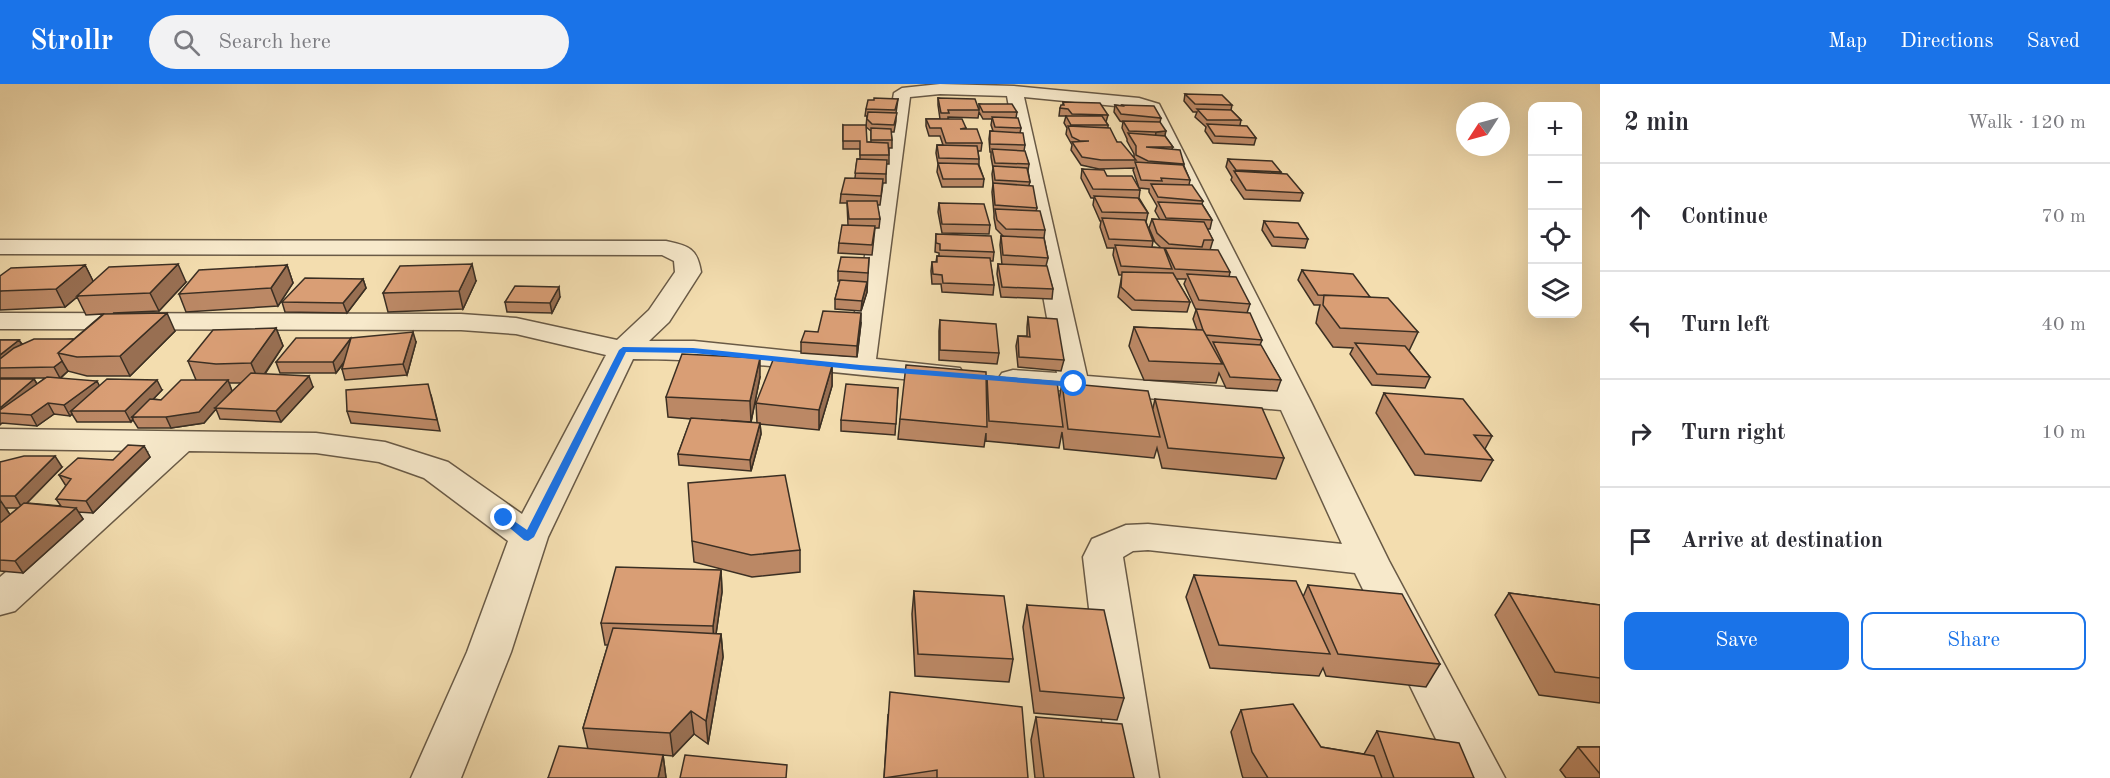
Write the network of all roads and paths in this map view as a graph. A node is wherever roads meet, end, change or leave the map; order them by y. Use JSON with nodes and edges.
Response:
{"nodes":[{"id":1,"x":1018,"y":88,"type":"edge"},
{"id":2,"x":0,"y":247,"type":"edge"},
{"id":3,"x":0,"y":321,"type":"edge"},
{"id":4,"x":623,"y":350,"type":"junction"},
{"id":5,"x":860,"y":367,"type":"junction"},
{"id":6,"x":1074,"y":384,"type":"junction"},
{"id":7,"x":1295,"y":402,"type":"junction"},
{"id":8,"x":0,"y":439,"type":"edge"},
{"id":9,"x":182,"y":440,"type":"junction"},
{"id":10,"x":528,"y":537,"type":"junction"},
{"id":11,"x":1369,"y":561,"type":"junction"},
{"id":12,"x":0,"y":600,"type":"edge"},
{"id":13,"x":436,"y":778,"type":"edge"},
{"id":14,"x":1134,"y":778,"type":"edge"},
{"id":15,"x":1480,"y":778,"type":"edge"}],
"edges":[{"from":1,"to":5,"type":"street"},
{"from":1,"to":6,"type":"street"},
{"from":1,"to":7,"type":"street"},
{"from":2,"to":4,"type":"street"},
{"from":3,"to":4,"type":"street"},
{"from":4,"to":5,"type":"street"},
{"from":4,"to":10,"type":"street"},
{"from":5,"to":6,"type":"street"},
{"from":6,"to":7,"type":"street"},
{"from":7,"to":11,"type":"street"},
{"from":8,"to":9,"type":"street"},
{"from":9,"to":10,"type":"street"},
{"from":9,"to":12,"type":"street"},
{"from":10,"to":13,"type":"street"},
{"from":11,"to":14,"type":"street"},
{"from":11,"to":15,"type":"street"}]}
